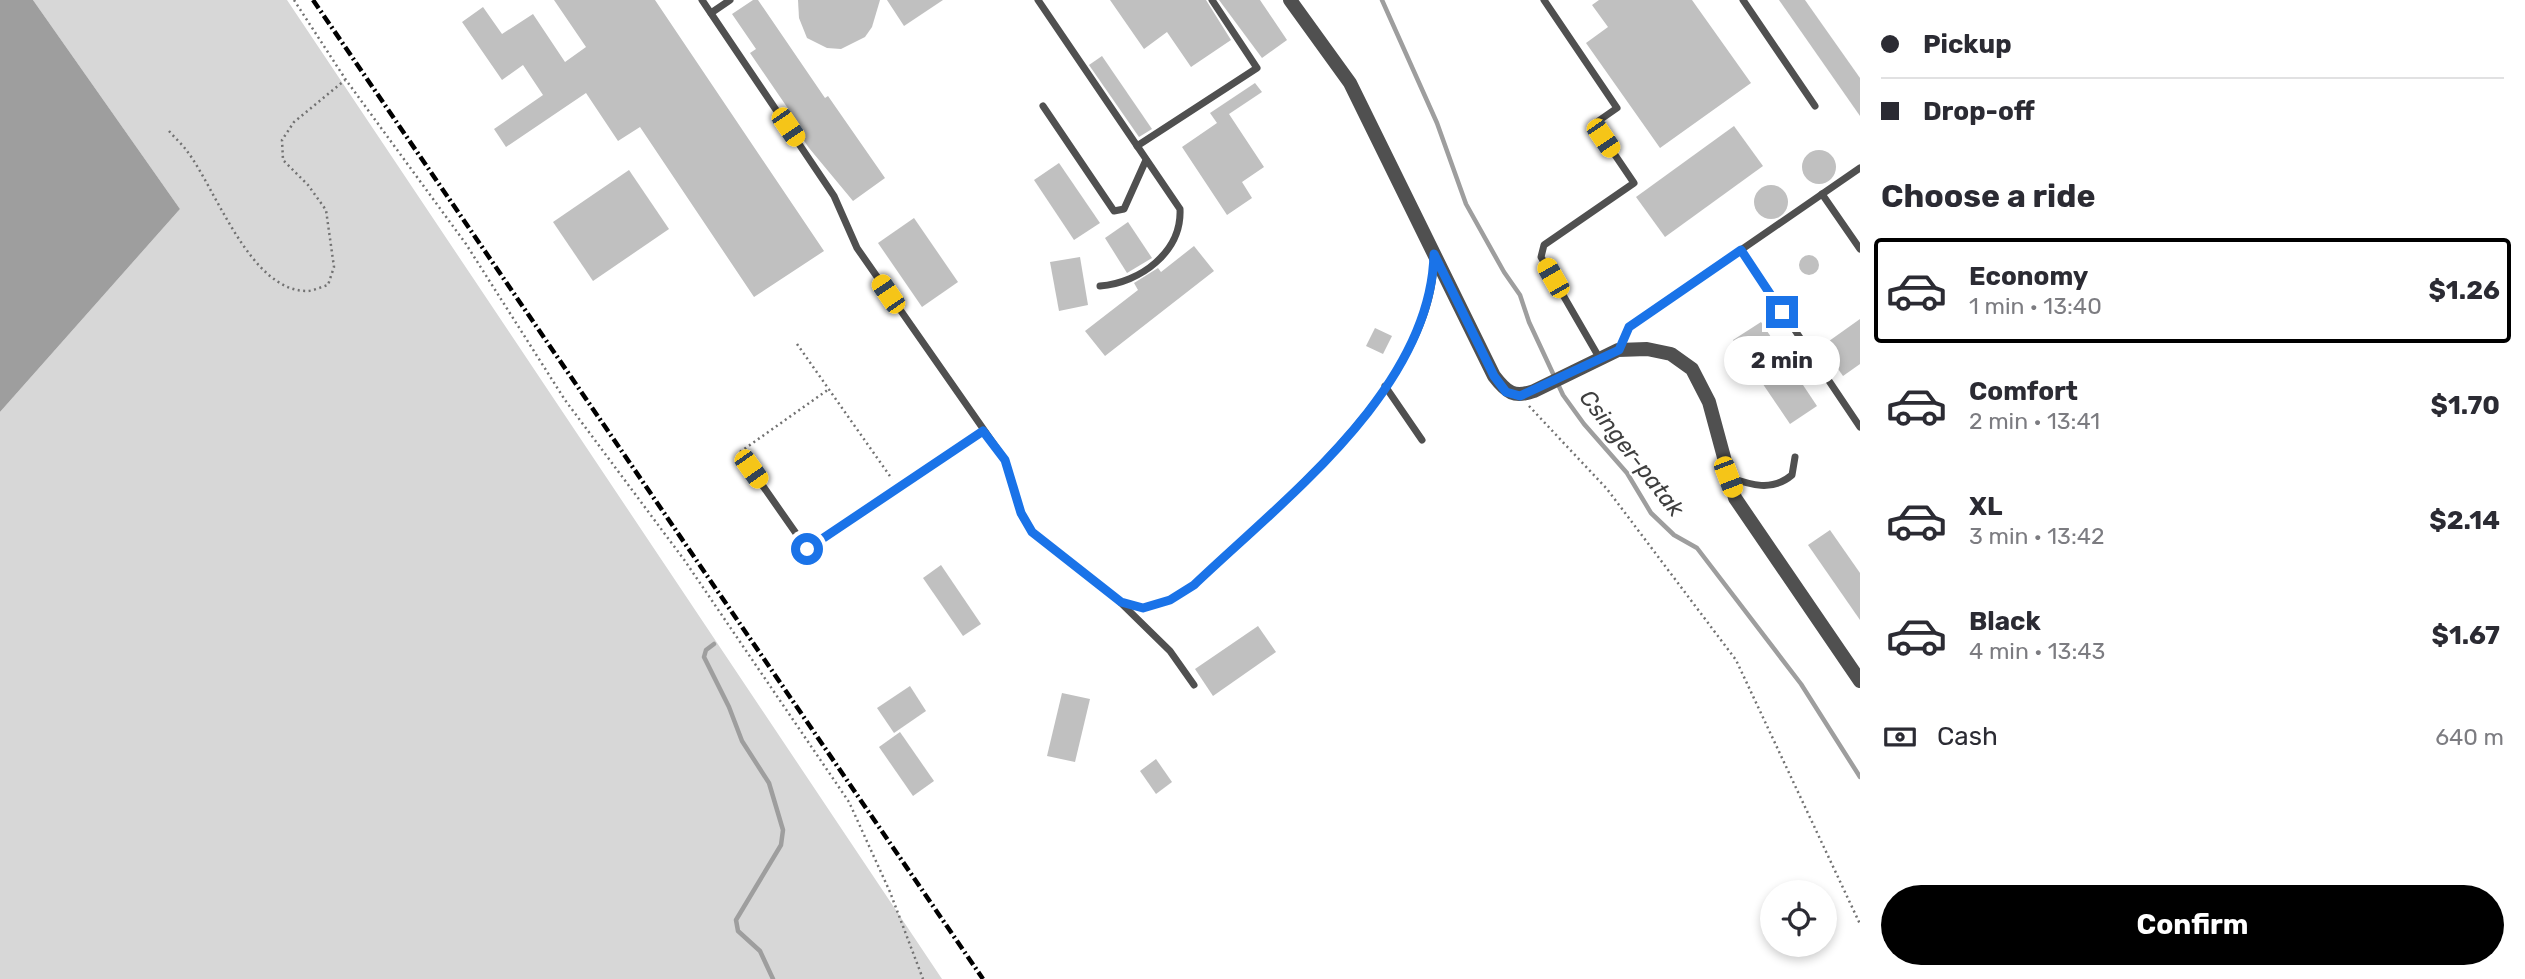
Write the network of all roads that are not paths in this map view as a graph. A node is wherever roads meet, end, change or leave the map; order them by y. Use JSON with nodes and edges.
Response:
{"nodes":[{"id":1,"x":702,"y":0,"type":"edge"},
{"id":2,"x":730,"y":0,"type":"edge"},
{"id":3,"x":1038,"y":0,"type":"edge"},
{"id":4,"x":1212,"y":0,"type":"edge"},
{"id":5,"x":1290,"y":0,"type":"edge"},
{"id":6,"x":1544,"y":0,"type":"edge"},
{"id":7,"x":1743,"y":0,"type":"edge"},
{"id":8,"x":711,"y":13,"type":"junction"},
{"id":9,"x":1043,"y":106,"type":"dead end"},
{"id":10,"x":1815,"y":106,"type":"dead end"},
{"id":11,"x":1137,"y":146,"type":"junction"},
{"id":12,"x":1146,"y":160,"type":"junction"},
{"id":13,"x":1860,"y":168,"type":"edge"},
{"id":14,"x":1822,"y":194,"type":"junction"},
{"id":15,"x":1860,"y":249,"type":"edge"},
{"id":16,"x":1741,"y":250,"type":"junction"},
{"id":17,"x":1434,"y":254,"type":"junction"},
{"id":18,"x":1100,"y":286,"type":"dead end"},
{"id":19,"x":1619,"y":350,"type":"junction"},
{"id":20,"x":1600,"y":359,"type":"junction"},
{"id":21,"x":1385,"y":386,"type":"junction"},
{"id":22,"x":1860,"y":427,"type":"edge"},
{"id":23,"x":983,"y":431,"type":"junction"},
{"id":24,"x":1422,"y":440,"type":"dead end"},
{"id":25,"x":1795,"y":457,"type":"dead end"},
{"id":26,"x":751,"y":469,"type":"dead end"},
{"id":27,"x":1728,"y":477,"type":"junction"},
{"id":28,"x":1121,"y":602,"type":"junction"},
{"id":29,"x":1860,"y":681,"type":"edge"},
{"id":30,"x":1194,"y":685,"type":"dead end"}],
"edges":[{"from":1,"to":8,"type":"lane"},
{"from":2,"to":8,"type":"lane"},
{"from":3,"to":11,"type":"lane"},
{"from":4,"to":11,"type":"lane"},
{"from":5,"to":17,"type":"street"},
{"from":6,"to":20,"type":"lane"},
{"from":7,"to":10,"type":"lane"},
{"from":8,"to":23,"type":"lane"},
{"from":9,"to":12,"type":"lane"},
{"from":11,"to":12,"type":"lane"},
{"from":12,"to":18,"type":"lane"},
{"from":13,"to":14,"type":"lane"},
{"from":14,"to":15,"type":"lane"},
{"from":14,"to":16,"type":"lane"},
{"from":16,"to":19,"type":"lane"},
{"from":16,"to":22,"type":"lane"},
{"from":17,"to":20,"type":"street"},
{"from":17,"to":21,"type":"lane"},
{"from":19,"to":20,"type":"street"},
{"from":19,"to":27,"type":"street"},
{"from":21,"to":24,"type":"lane"},
{"from":21,"to":28,"type":"lane"},
{"from":23,"to":26,"type":"lane"},
{"from":23,"to":28,"type":"lane"},
{"from":25,"to":27,"type":"lane"},
{"from":27,"to":29,"type":"street"},
{"from":28,"to":30,"type":"lane"}]}
